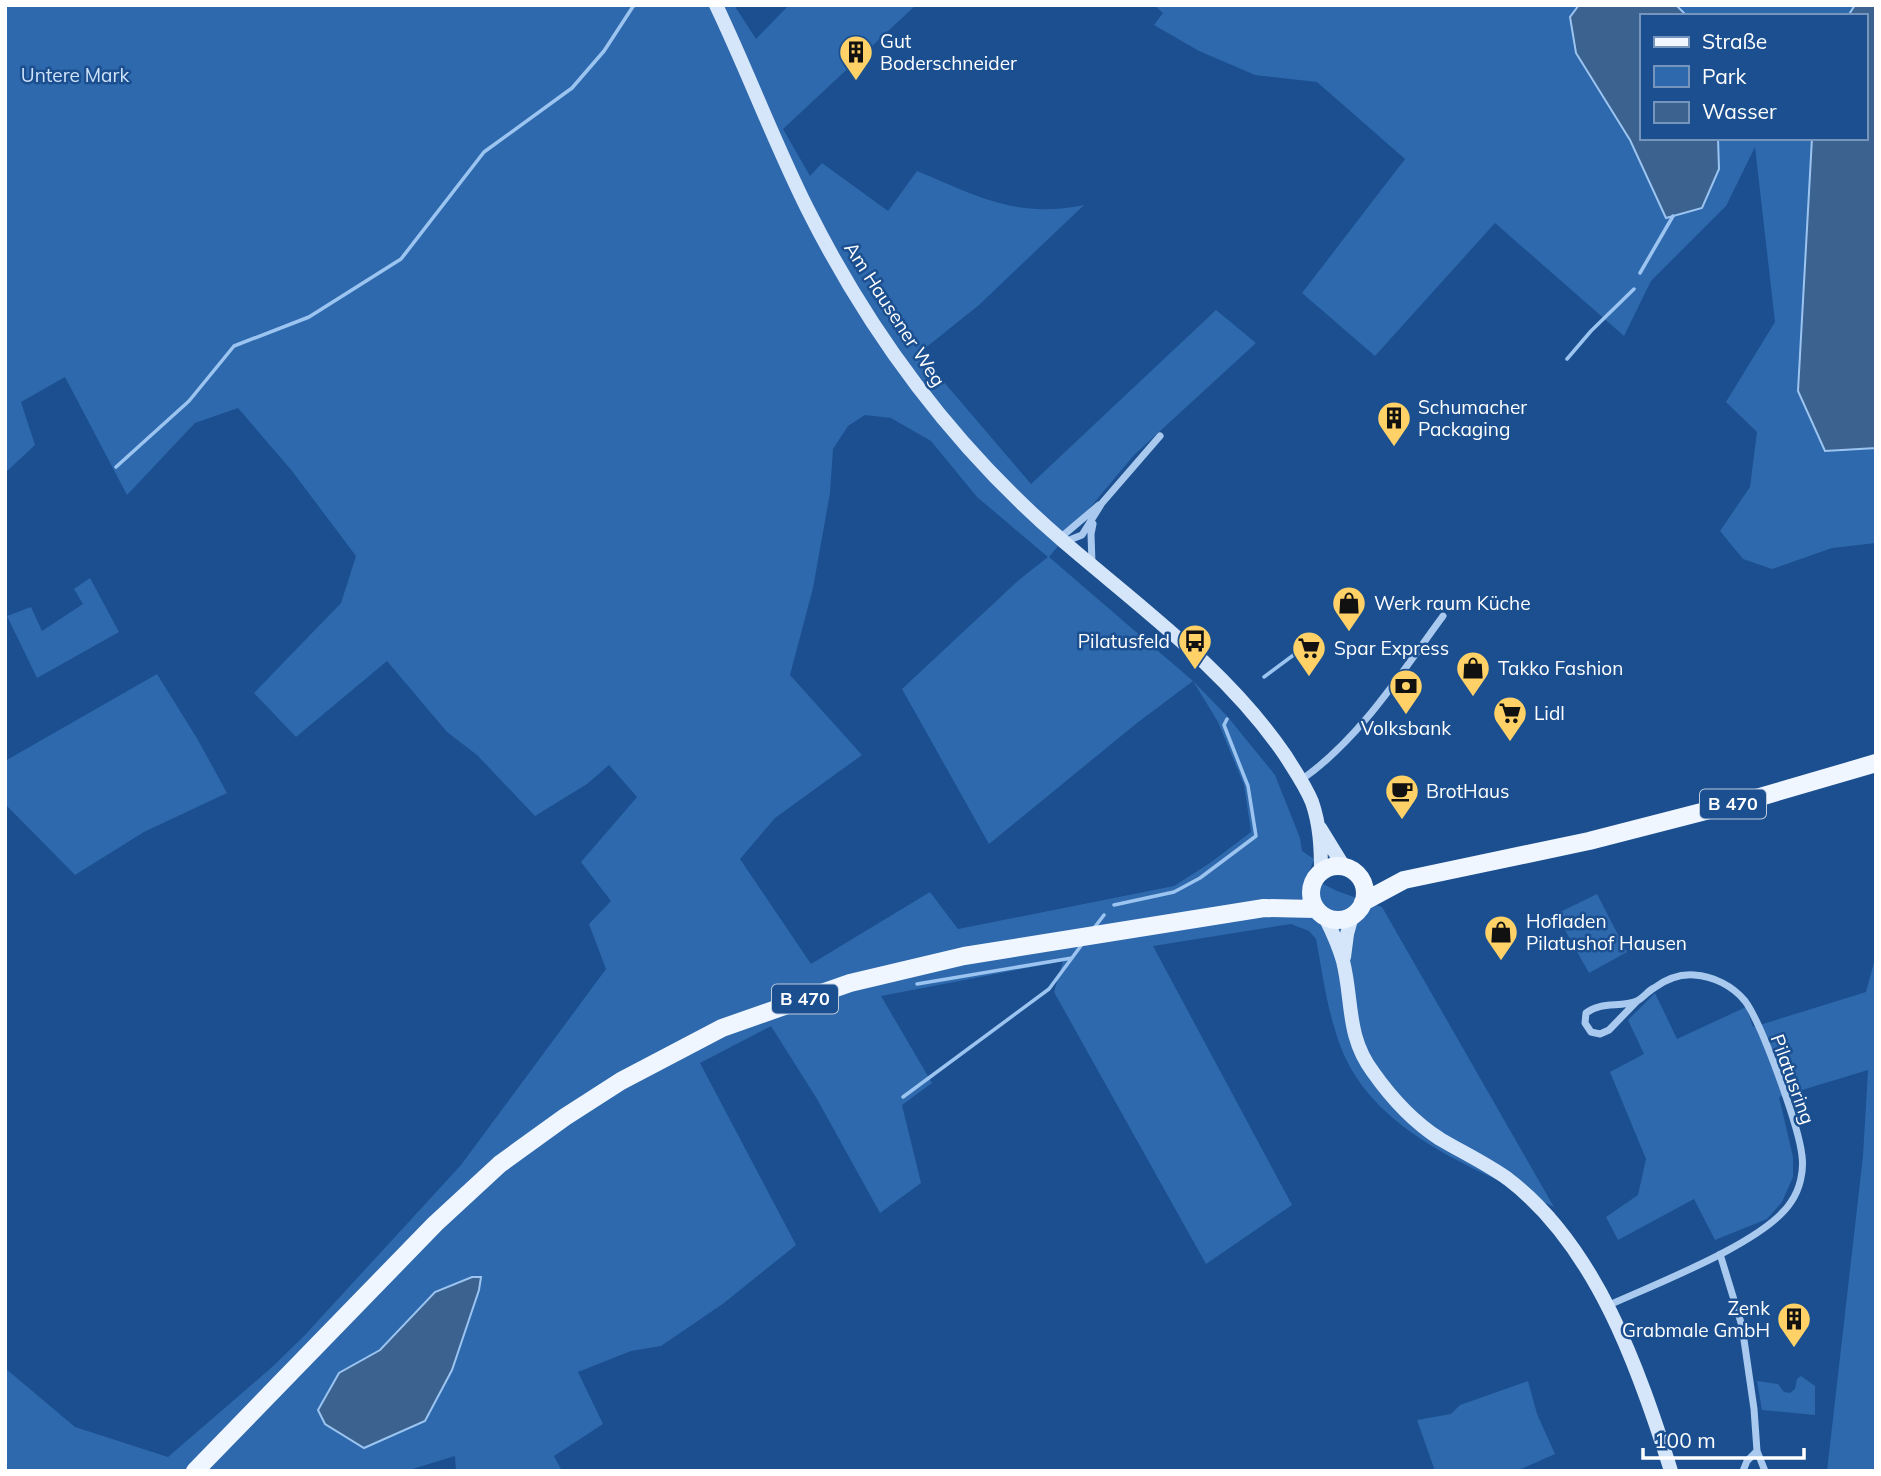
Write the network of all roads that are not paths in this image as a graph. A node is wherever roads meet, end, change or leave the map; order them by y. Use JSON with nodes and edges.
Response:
{"nodes":[{"id":1,"x":716,"y":5,"type":"edge"},
{"id":2,"x":1160,"y":436,"type":"dead end"},
{"id":3,"x":1102,"y":503,"type":"junction"},
{"id":4,"x":1094,"y":519,"type":"junction"},
{"id":5,"x":1062,"y":541,"type":"junction"},
{"id":6,"x":1092,"y":565,"type":"junction"},
{"id":7,"x":1443,"y":616,"type":"dead end"},
{"id":8,"x":1876,"y":763,"type":"edge"},
{"id":9,"x":1301,"y":780,"type":"junction"},
{"id":10,"x":1318,"y":823,"type":"junction"},
{"id":11,"x":1344,"y":867,"type":"junction"},
{"id":12,"x":1360,"y":877,"type":"junction"},
{"id":13,"x":1316,"y":880,"type":"junction"},
{"id":14,"x":1404,"y":880,"type":"junction"},
{"id":15,"x":1264,"y":908,"type":"junction"},
{"id":16,"x":1358,"y":909,"type":"junction"},
{"id":17,"x":1320,"y":913,"type":"junction"},
{"id":18,"x":1344,"y":962,"type":"junction"},
{"id":19,"x":1637,"y":1001,"type":"junction"},
{"id":20,"x":1720,"y":1254,"type":"junction"},
{"id":21,"x":1606,"y":1306,"type":"junction"},
{"id":22,"x":1757,"y":1451,"type":"junction"},
{"id":23,"x":195,"y":1471,"type":"edge"},
{"id":24,"x":1671,"y":1471,"type":"edge"},
{"id":25,"x":1743,"y":1471,"type":"edge"},
{"id":26,"x":1765,"y":1471,"type":"edge"}],
"edges":[{"from":1,"to":5,"type":"main road","name":"Am Hausener Weg"},
{"from":2,"to":3,"type":"street"},
{"from":3,"to":4,"type":"street"},
{"from":3,"to":5,"type":"street"},
{"from":4,"to":5,"type":"street"},
{"from":4,"to":6,"type":"street"},
{"from":5,"to":6,"type":"main road","name":"Am Hausener Weg"},
{"from":6,"to":9,"type":"main road","name":"Am Hausener Weg"},
{"from":7,"to":9,"type":"street"},
{"from":8,"to":14,"type":"main road","number":"B 470"},
{"from":9,"to":10,"type":"main road","name":"Am Hausener Weg"},
{"from":10,"to":11,"type":"main road"},
{"from":10,"to":13,"type":"main road"},
{"from":11,"to":12,"type":"main road"},
{"from":11,"to":13,"type":"main road"},
{"from":12,"to":14,"type":"main road","number":"B 470"},
{"from":12,"to":16,"type":"main road"},
{"from":13,"to":15,"type":"main road","number":"B 470"},
{"from":13,"to":17,"type":"main road"},
{"from":14,"to":16,"type":"main road","number":"B 470"},
{"from":15,"to":17,"type":"main road","number":"B 470"},
{"from":15,"to":23,"type":"main road","number":"B 470"},
{"from":16,"to":17,"type":"main road"},
{"from":16,"to":18,"type":"main road"},
{"from":17,"to":18,"type":"main road"},
{"from":18,"to":21,"type":"main road"},
{"from":19,"to":19,"type":"street","name":"Pilatusring"},
{"from":19,"to":20,"type":"street","name":"Pilatusring"},
{"from":20,"to":21,"type":"street","name":"Pilatusring"},
{"from":20,"to":22,"type":"street"},
{"from":21,"to":24,"type":"main road"},
{"from":22,"to":25,"type":"street"},
{"from":22,"to":26,"type":"street"}]}
